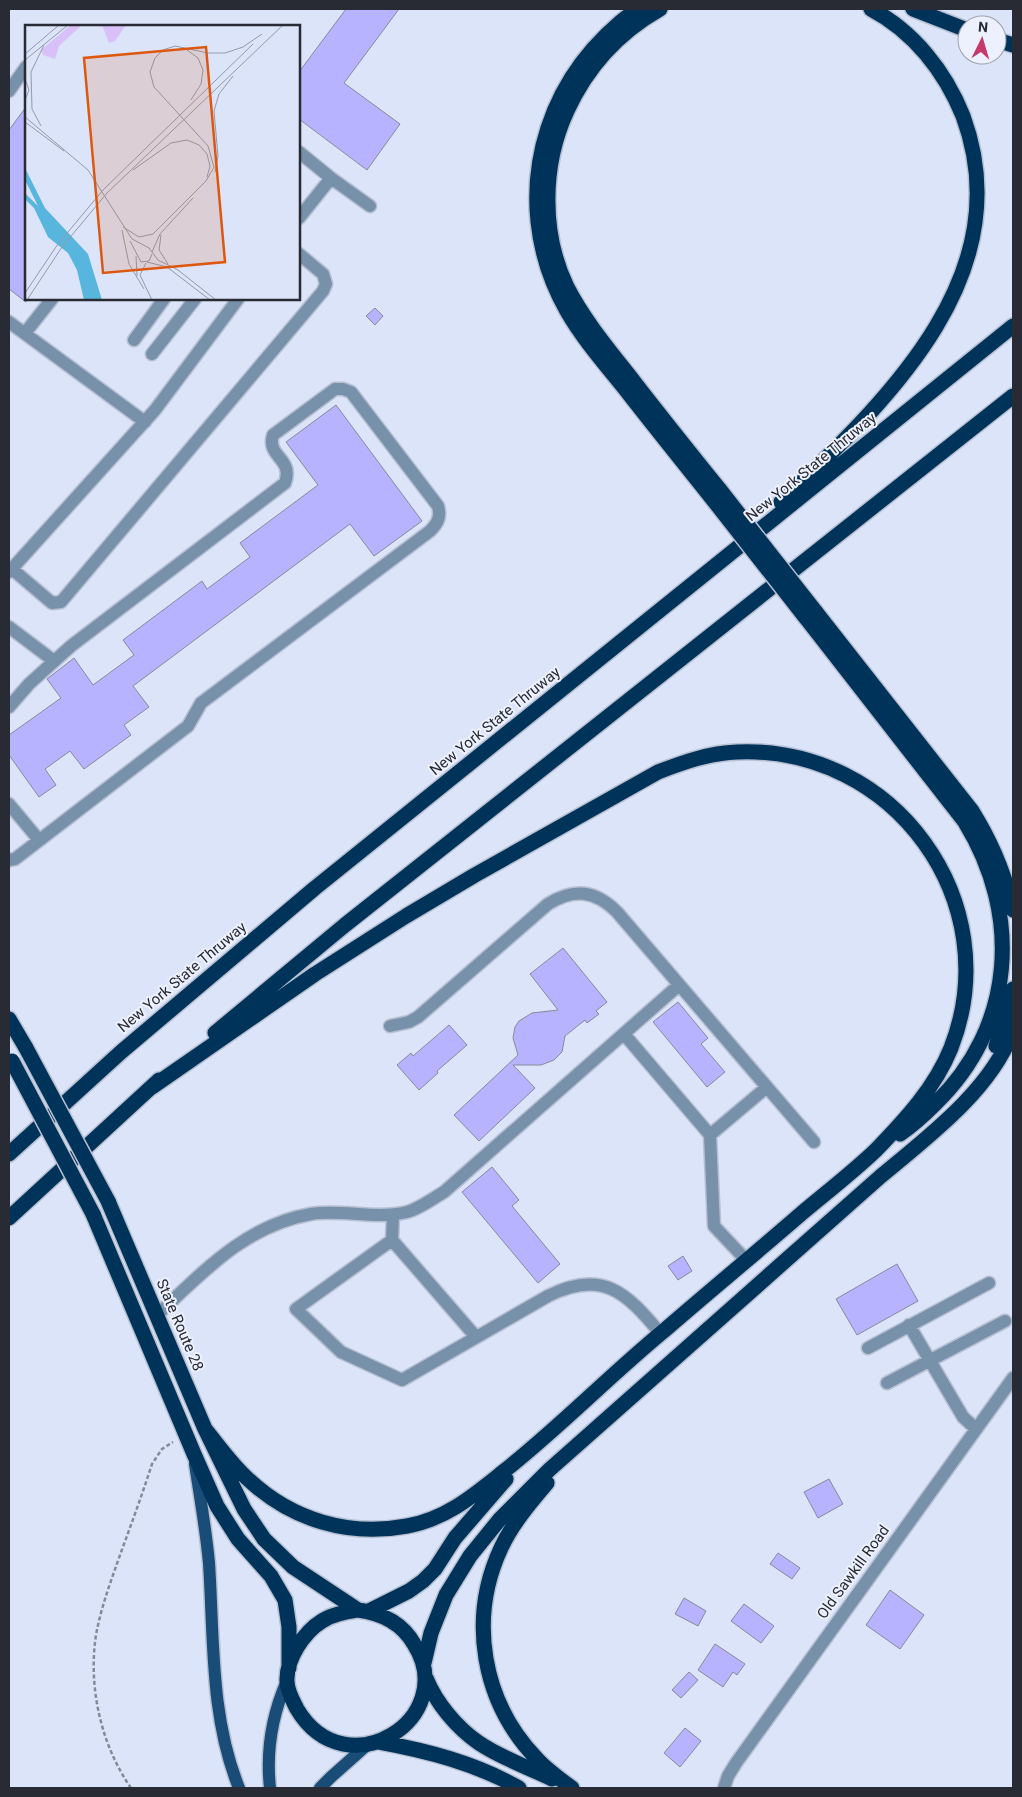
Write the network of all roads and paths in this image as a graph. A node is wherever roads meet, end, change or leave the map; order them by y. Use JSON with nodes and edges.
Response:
{"nodes":[{"id":1,"x":637,"y":9,"type":"edge"},
{"id":2,"x":660,"y":9,"type":"edge"},
{"id":3,"x":871,"y":9,"type":"edge"},
{"id":4,"x":913,"y":9,"type":"edge"},
{"id":5,"x":957,"y":26,"type":"edge"},
{"id":6,"x":25,"y":68,"type":"edge"},
{"id":7,"x":9,"y":91,"type":"edge"},
{"id":8,"x":300,"y":153,"type":"edge"},
{"id":9,"x":331,"y":178,"type":"junction"},
{"id":10,"x":370,"y":206,"type":"dead end"},
{"id":11,"x":300,"y":217,"type":"edge"},
{"id":12,"x":300,"y":255,"type":"edge"},
{"id":13,"x":51,"y":300,"type":"edge"},
{"id":14,"x":163,"y":300,"type":"edge"},
{"id":15,"x":194,"y":300,"type":"edge"},
{"id":16,"x":237,"y":300,"type":"edge"},
{"id":17,"x":9,"y":322,"type":"edge"},
{"id":18,"x":1013,"y":326,"type":"edge"},
{"id":19,"x":25,"y":333,"type":"junction"},
{"id":20,"x":134,"y":340,"type":"dead end"},
{"id":21,"x":152,"y":354,"type":"dead end"},
{"id":22,"x":1013,"y":396,"type":"edge"},
{"id":23,"x":145,"y":422,"type":"junction"},
{"id":24,"x":715,"y":494,"type":"junction"},
{"id":25,"x":10,"y":570,"type":"edge"},
{"id":26,"x":702,"y":577,"type":"junction"},
{"id":27,"x":811,"y":614,"type":"junction"},
{"id":28,"x":9,"y":627,"type":"edge"},
{"id":29,"x":54,"y":660,"type":"junction"},
{"id":30,"x":9,"y":707,"type":"edge"},
{"id":31,"x":9,"y":804,"type":"edge"},
{"id":32,"x":39,"y":840,"type":"junction"},
{"id":33,"x":9,"y":860,"type":"edge"},
{"id":34,"x":1013,"y":910,"type":"edge"},
{"id":35,"x":679,"y":985,"type":"junction"},
{"id":36,"x":1013,"y":989,"type":"edge"},
{"id":37,"x":9,"y":1019,"type":"edge"},
{"id":38,"x":390,"y":1026,"type":"dead end"},
{"id":39,"x":1013,"y":1030,"type":"edge"},
{"id":40,"x":624,"y":1034,"type":"junction"},
{"id":41,"x":10,"y":1059,"type":"edge"},
{"id":42,"x":766,"y":1086,"type":"junction"},
{"id":43,"x":152,"y":1087,"type":"junction"},
{"id":44,"x":946,"y":1119,"type":"junction"},
{"id":45,"x":710,"y":1135,"type":"junction"},
{"id":46,"x":814,"y":1142,"type":"dead end"},
{"id":47,"x":876,"y":1150,"type":"junction"},
{"id":48,"x":9,"y":1154,"type":"edge"},
{"id":49,"x":393,"y":1215,"type":"junction"},
{"id":50,"x":9,"y":1218,"type":"edge"},
{"id":51,"x":392,"y":1240,"type":"junction"},
{"id":52,"x":746,"y":1260,"type":"junction"},
{"id":53,"x":989,"y":1283,"type":"dead end"},
{"id":54,"x":157,"y":1315,"type":"junction"},
{"id":55,"x":1005,"y":1321,"type":"dead end"},
{"id":56,"x":909,"y":1325,"type":"junction"},
{"id":57,"x":660,"y":1333,"type":"junction"},
{"id":58,"x":476,"y":1337,"type":"junction"},
{"id":59,"x":868,"y":1348,"type":"dead end"},
{"id":60,"x":929,"y":1361,"type":"junction"},
{"id":61,"x":1013,"y":1378,"type":"edge"},
{"id":62,"x":887,"y":1383,"type":"dead end"},
{"id":63,"x":205,"y":1429,"type":"junction"},
{"id":64,"x":976,"y":1429,"type":"junction"},
{"id":65,"x":591,"y":1432,"type":"junction"},
{"id":66,"x":186,"y":1437,"type":"junction"},
{"id":67,"x":529,"y":1451,"type":"junction"},
{"id":68,"x":194,"y":1454,"type":"junction"},
{"id":69,"x":364,"y":1610,"type":"junction"},
{"id":70,"x":425,"y":1670,"type":"junction"},
{"id":71,"x":288,"y":1675,"type":"junction"},
{"id":72,"x":373,"y":1743,"type":"junction"},
{"id":73,"x":131,"y":1788,"type":"edge"},
{"id":74,"x":239,"y":1788,"type":"edge"},
{"id":75,"x":270,"y":1788,"type":"edge"},
{"id":76,"x":320,"y":1788,"type":"edge"},
{"id":77,"x":519,"y":1788,"type":"edge"},
{"id":78,"x":571,"y":1788,"type":"edge"},
{"id":79,"x":724,"y":1788,"type":"edge"}],
"edges":[{"from":1,"to":24,"type":"highway"},
{"from":2,"to":24,"type":"highway"},
{"from":3,"to":26,"type":"highway"},
{"from":4,"to":5,"type":"highway"},
{"from":6,"to":7,"type":"street"},
{"from":8,"to":9,"type":"street"},
{"from":9,"to":10,"type":"street"},
{"from":9,"to":11,"type":"street"},
{"from":12,"to":25,"type":"street"},
{"from":13,"to":19,"type":"street"},
{"from":14,"to":20,"type":"street"},
{"from":15,"to":21,"type":"street"},
{"from":16,"to":23,"type":"street"},
{"from":17,"to":19,"type":"street"},
{"from":18,"to":26,"type":"highway","name":"New York State Thruway"},
{"from":19,"to":23,"type":"street"},
{"from":22,"to":43,"type":"highway"},
{"from":23,"to":25,"type":"street"},
{"from":24,"to":27,"type":"highway","bridge":true},
{"from":26,"to":48,"type":"highway","name":"New York State Thruway"},
{"from":27,"to":34,"type":"highway"},
{"from":27,"to":47,"type":"highway"},
{"from":28,"to":29,"type":"street"},
{"from":29,"to":30,"type":"street"},
{"from":29,"to":32,"type":"street"},
{"from":31,"to":32,"type":"street"},
{"from":32,"to":33,"type":"street"},
{"from":35,"to":38,"type":"street"},
{"from":35,"to":40,"type":"street"},
{"from":35,"to":42,"type":"street"},
{"from":36,"to":44,"type":"highway"},
{"from":37,"to":54,"type":"highway","name":"State Route 28","bridge":true},
{"from":39,"to":44,"type":"highway"},
{"from":40,"to":45,"type":"street"},
{"from":40,"to":49,"type":"street"},
{"from":41,"to":66,"type":"highway","bridge":true},
{"from":42,"to":45,"type":"street"},
{"from":42,"to":46,"type":"street"},
{"from":43,"to":47,"type":"highway"},
{"from":43,"to":50,"type":"highway"},
{"from":44,"to":65,"type":"highway"},
{"from":45,"to":52,"type":"street"},
{"from":47,"to":52,"type":"highway"},
{"from":49,"to":51,"type":"street"},
{"from":49,"to":54,"type":"street"},
{"from":51,"to":58,"type":"street"},
{"from":51,"to":58,"type":"street"},
{"from":52,"to":57,"type":"highway"},
{"from":53,"to":56,"type":"street"},
{"from":54,"to":63,"type":"highway","name":"State Route 28"},
{"from":55,"to":60,"type":"street"},
{"from":56,"to":59,"type":"street"},
{"from":56,"to":60,"type":"street"},
{"from":57,"to":58,"type":"street"},
{"from":57,"to":67,"type":"highway"},
{"from":60,"to":62,"type":"street"},
{"from":60,"to":64,"type":"street"},
{"from":61,"to":64,"type":"street","name":"Old Sawkill Road"},
{"from":63,"to":67,"type":"highway"},
{"from":63,"to":69,"type":"highway","name":"State Route 28"},
{"from":64,"to":79,"type":"street","name":"Old Sawkill Road"},
{"from":65,"to":70,"type":"highway"},
{"from":65,"to":78,"type":"highway"},
{"from":66,"to":68,"type":"highway"},
{"from":66,"to":73,"type":"path"},
{"from":67,"to":69,"type":"highway"},
{"from":68,"to":71,"type":"highway"},
{"from":68,"to":74,"type":"main road"},
{"from":69,"to":70,"type":"highway"},
{"from":69,"to":71,"type":"highway"},
{"from":70,"to":72,"type":"highway"},
{"from":70,"to":78,"type":"highway"},
{"from":71,"to":72,"type":"highway"},
{"from":71,"to":75,"type":"main road"},
{"from":72,"to":76,"type":"main road"},
{"from":72,"to":77,"type":"highway"}]}
